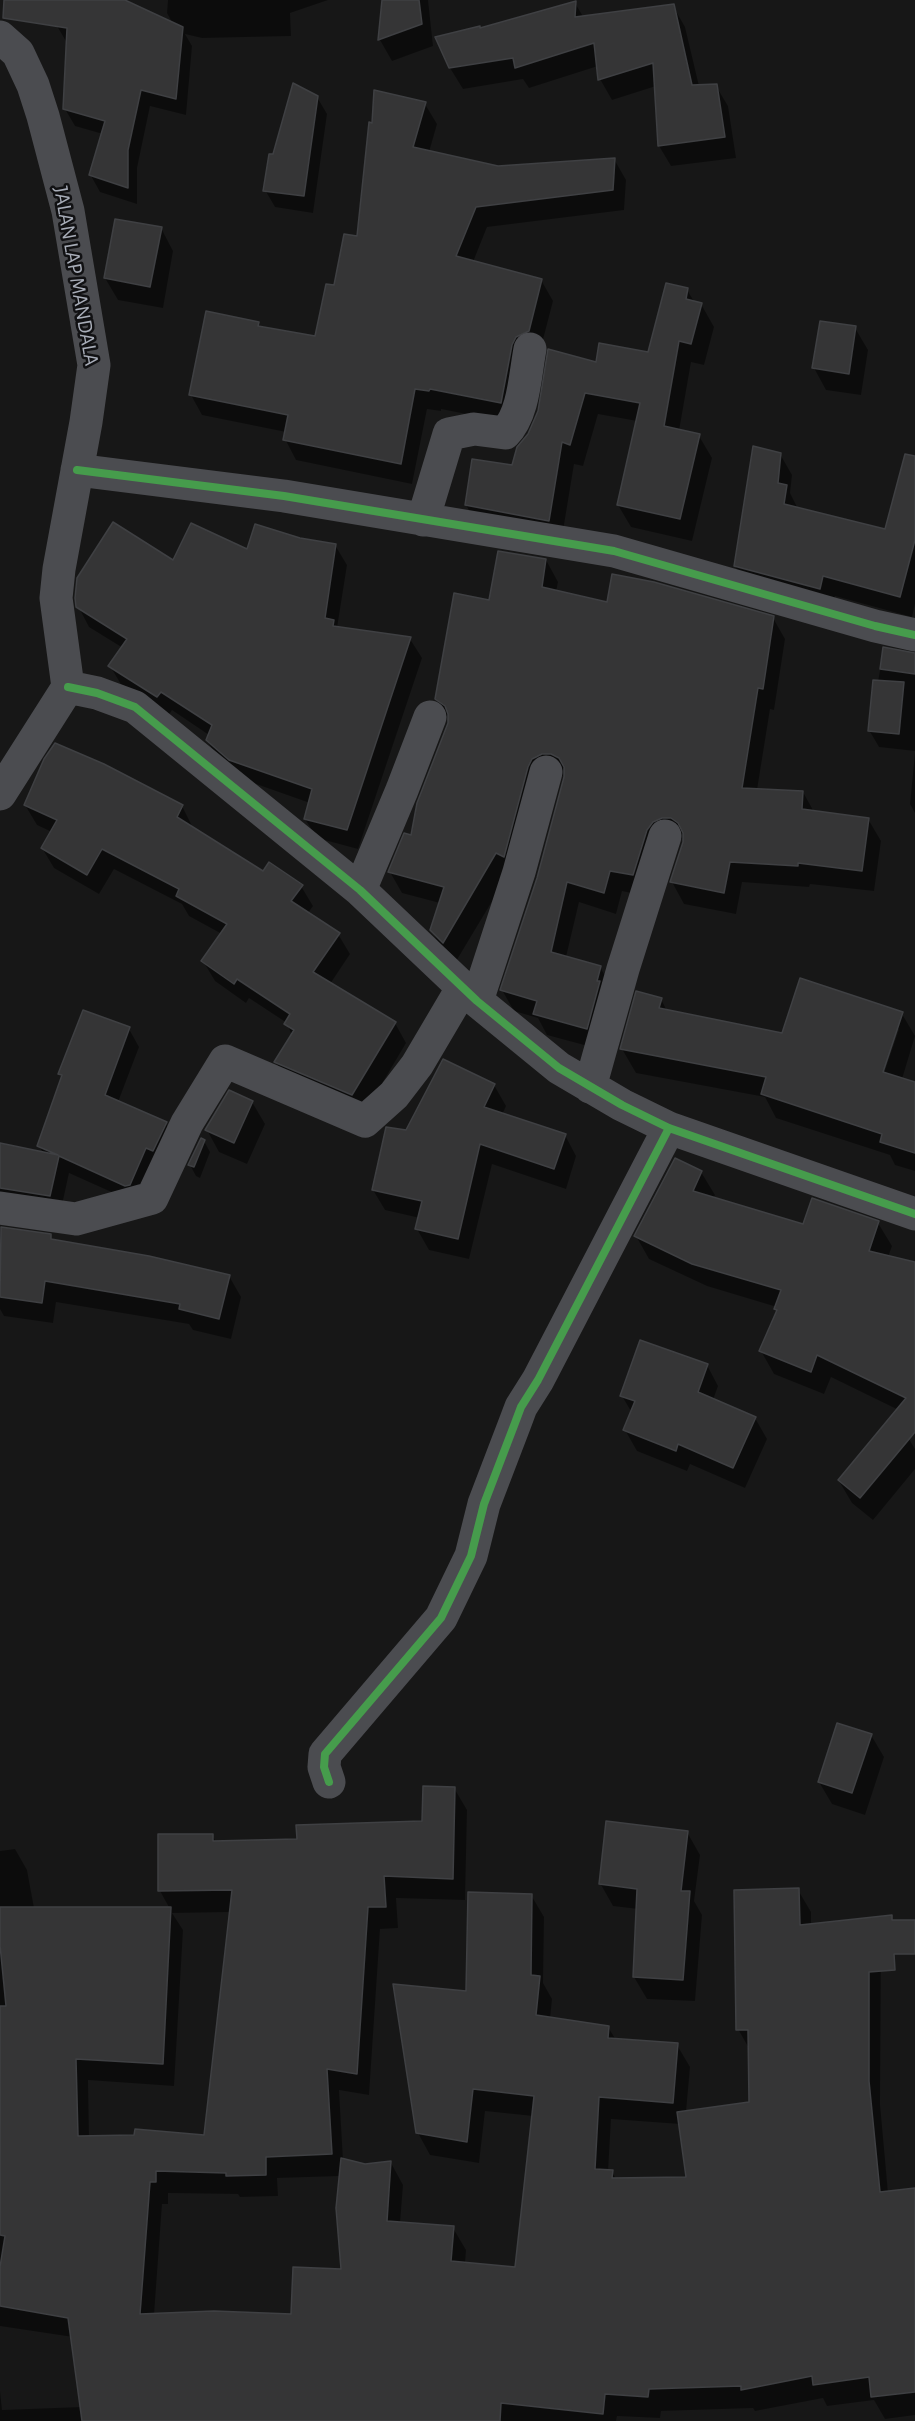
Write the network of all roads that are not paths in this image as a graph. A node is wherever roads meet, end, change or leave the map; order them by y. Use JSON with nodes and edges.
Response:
{"nodes":[{"id":1,"x":0,"y":37,"type":"edge"},
{"id":2,"x":530,"y":349,"type":"dead end"},
{"id":3,"x":77,"y":470,"type":"junction"},
{"id":4,"x":423,"y":520,"type":"junction"},
{"id":5,"x":915,"y":635,"type":"edge"},
{"id":6,"x":68,"y":687,"type":"junction"},
{"id":7,"x":430,"y":717,"type":"dead end"},
{"id":8,"x":546,"y":772,"type":"dead end"},
{"id":9,"x":0,"y":794,"type":"edge"},
{"id":10,"x":665,"y":836,"type":"dead end"},
{"id":11,"x":360,"y":890,"type":"junction"},
{"id":12,"x":470,"y":994,"type":"junction"},
{"id":13,"x":590,"y":1087,"type":"junction"},
{"id":14,"x":669,"y":1128,"type":"junction"},
{"id":15,"x":0,"y":1208,"type":"edge"},
{"id":16,"x":915,"y":1214,"type":"edge"},
{"id":17,"x":329,"y":1782,"type":"dead end"}],
"edges":[{"from":1,"to":3,"type":"street","name":"JALAN LAP MANDALA"},
{"from":2,"to":4,"type":"street"},
{"from":3,"to":4,"type":"street"},
{"from":3,"to":6,"type":"street","name":"JALAN LAP MANDALA"},
{"from":4,"to":5,"type":"street"},
{"from":6,"to":9,"type":"street"},
{"from":6,"to":11,"type":"street"},
{"from":7,"to":11,"type":"street"},
{"from":8,"to":12,"type":"street"},
{"from":10,"to":13,"type":"street"},
{"from":11,"to":12,"type":"street"},
{"from":12,"to":13,"type":"street"},
{"from":12,"to":15,"type":"street"},
{"from":13,"to":14,"type":"street"},
{"from":14,"to":16,"type":"street"},
{"from":14,"to":17,"type":"street"}]}
